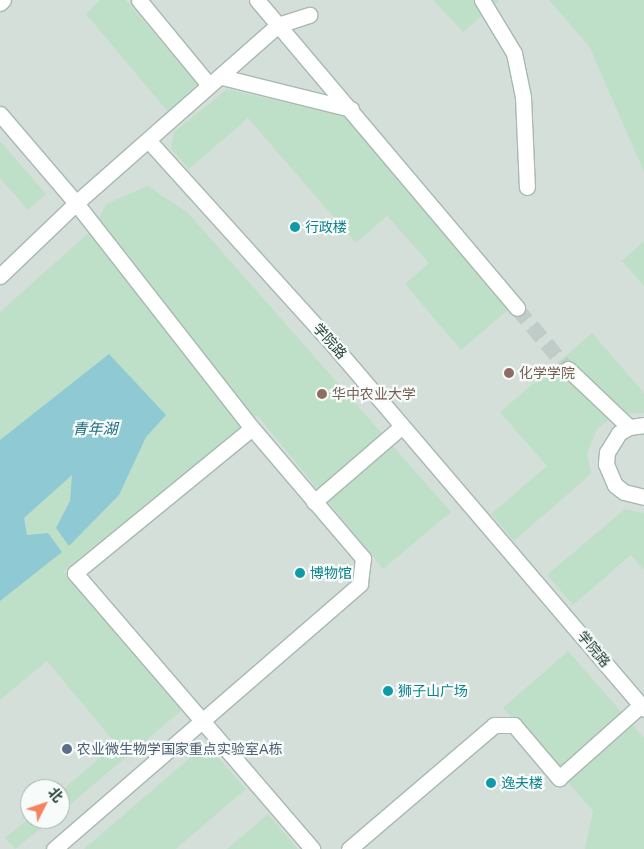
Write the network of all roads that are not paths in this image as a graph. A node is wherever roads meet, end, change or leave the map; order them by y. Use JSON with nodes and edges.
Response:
{"nodes":[{"id":1,"x":3,"y":0,"type":"edge"},
{"id":2,"x":139,"y":0,"type":"edge"},
{"id":3,"x":257,"y":0,"type":"edge"},
{"id":4,"x":482,"y":0,"type":"edge"},
{"id":5,"x":0,"y":2,"type":"edge"},
{"id":6,"x":309,"y":15,"type":"dead end"},
{"id":7,"x":278,"y":26,"type":"junction"},
{"id":8,"x":222,"y":77,"type":"junction"},
{"id":9,"x":209,"y":85,"type":"junction"},
{"id":10,"x":351,"y":109,"type":"junction"},
{"id":11,"x":0,"y":114,"type":"edge"},
{"id":12,"x":148,"y":140,"type":"junction"},
{"id":13,"x":527,"y":188,"type":"dead end"},
{"id":14,"x":76,"y":203,"type":"junction"},
{"id":15,"x":0,"y":276,"type":"edge"},
{"id":16,"x":517,"y":308,"type":"tunnel mouth"},
{"id":17,"x":568,"y":369,"type":"tunnel mouth"},
{"id":18,"x":644,"y":425,"type":"edge"},
{"id":19,"x":402,"y":426,"type":"junction"},
{"id":20,"x":628,"y":427,"type":"junction"},
{"id":21,"x":252,"y":428,"type":"junction"},
{"id":22,"x":644,"y":497,"type":"edge"},
{"id":23,"x":314,"y":502,"type":"junction"},
{"id":24,"x":643,"y":707,"type":"edge"},
{"id":25,"x":202,"y":721,"type":"junction"},
{"id":26,"x":54,"y":849,"type":"edge"},
{"id":27,"x":312,"y":849,"type":"edge"},
{"id":28,"x":349,"y":849,"type":"edge"}],
"edges":[{"from":1,"to":5,"type":"street"},
{"from":2,"to":9,"type":"street"},
{"from":3,"to":7,"type":"street"},
{"from":4,"to":13,"type":"street"},
{"from":6,"to":7,"type":"street"},
{"from":7,"to":8,"type":"street"},
{"from":7,"to":10,"type":"street"},
{"from":8,"to":9,"type":"street"},
{"from":8,"to":10,"type":"street"},
{"from":9,"to":12,"type":"street"},
{"from":10,"to":16,"type":"street"},
{"from":11,"to":14,"type":"street"},
{"from":12,"to":14,"type":"street"},
{"from":12,"to":19,"type":"street","name":"学院路"},
{"from":14,"to":15,"type":"street"},
{"from":14,"to":21,"type":"street"},
{"from":17,"to":20,"type":"street"},
{"from":18,"to":20,"type":"street"},
{"from":19,"to":23,"type":"street"},
{"from":19,"to":24,"type":"street","name":"学院路"},
{"from":20,"to":22,"type":"street"},
{"from":21,"to":23,"type":"street"},
{"from":21,"to":25,"type":"street"},
{"from":23,"to":25,"type":"street"},
{"from":24,"to":28,"type":"street"},
{"from":25,"to":26,"type":"street"},
{"from":25,"to":27,"type":"street"}]}
